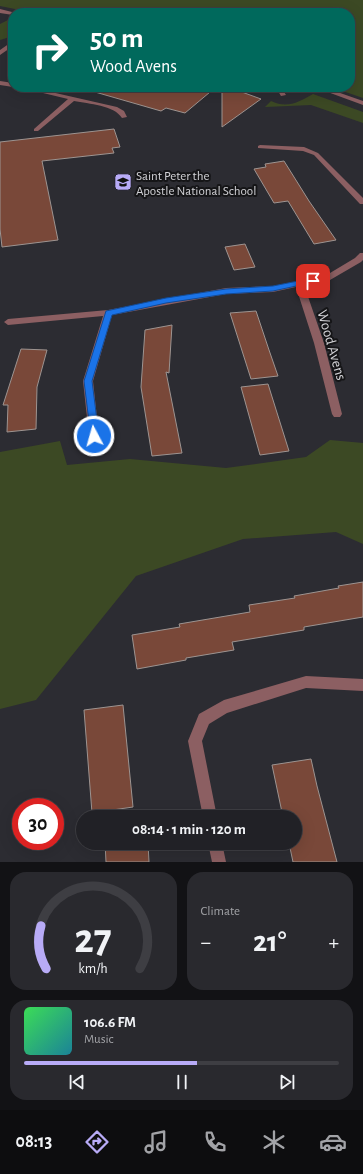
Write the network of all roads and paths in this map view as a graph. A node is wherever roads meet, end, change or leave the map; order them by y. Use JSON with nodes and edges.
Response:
{"nodes":[{"id":1,"x":45,"y":92,"type":"edge"},
{"id":2,"x":281,"y":92,"type":"edge"},
{"id":3,"x":331,"y":92,"type":"edge"},
{"id":4,"x":283,"y":96,"type":"dead end"},
{"id":5,"x":74,"y":98,"type":"junction"},
{"id":6,"x":363,"y":103,"type":"edge"},
{"id":7,"x":124,"y":117,"type":"dead end"},
{"id":8,"x":36,"y":130,"type":"dead end"},
{"id":9,"x":260,"y":147,"type":"dead end"},
{"id":10,"x":363,"y":202,"type":"edge"},
{"id":11,"x":363,"y":255,"type":"edge"},
{"id":12,"x":298,"y":284,"type":"junction"},
{"id":13,"x":108,"y":313,"type":"junction"},
{"id":14,"x":8,"y":322,"type":"dead end"},
{"id":15,"x":337,"y":414,"type":"dead end"},
{"id":16,"x":94,"y":436,"type":"dead end"},
{"id":17,"x":363,"y":685,"type":"edge"},
{"id":18,"x":209,"y":810,"type":"edge"},
{"id":19,"x":216,"y":850,"type":"edge"},
{"id":20,"x":219,"y":862,"type":"edge"}],
"edges":[{"from":1,"to":5,"type":"street"},
{"from":2,"to":4,"type":"street"},
{"from":3,"to":6,"type":"street"},
{"from":5,"to":7,"type":"street"},
{"from":5,"to":8,"type":"street"},
{"from":9,"to":10,"type":"street"},
{"from":11,"to":12,"type":"street"},
{"from":12,"to":13,"type":"street"},
{"from":12,"to":15,"type":"street","name":"Wood Avens"},
{"from":13,"to":14,"type":"street"},
{"from":13,"to":16,"type":"street"},
{"from":17,"to":18,"type":"street"},
{"from":19,"to":20,"type":"street"}]}
